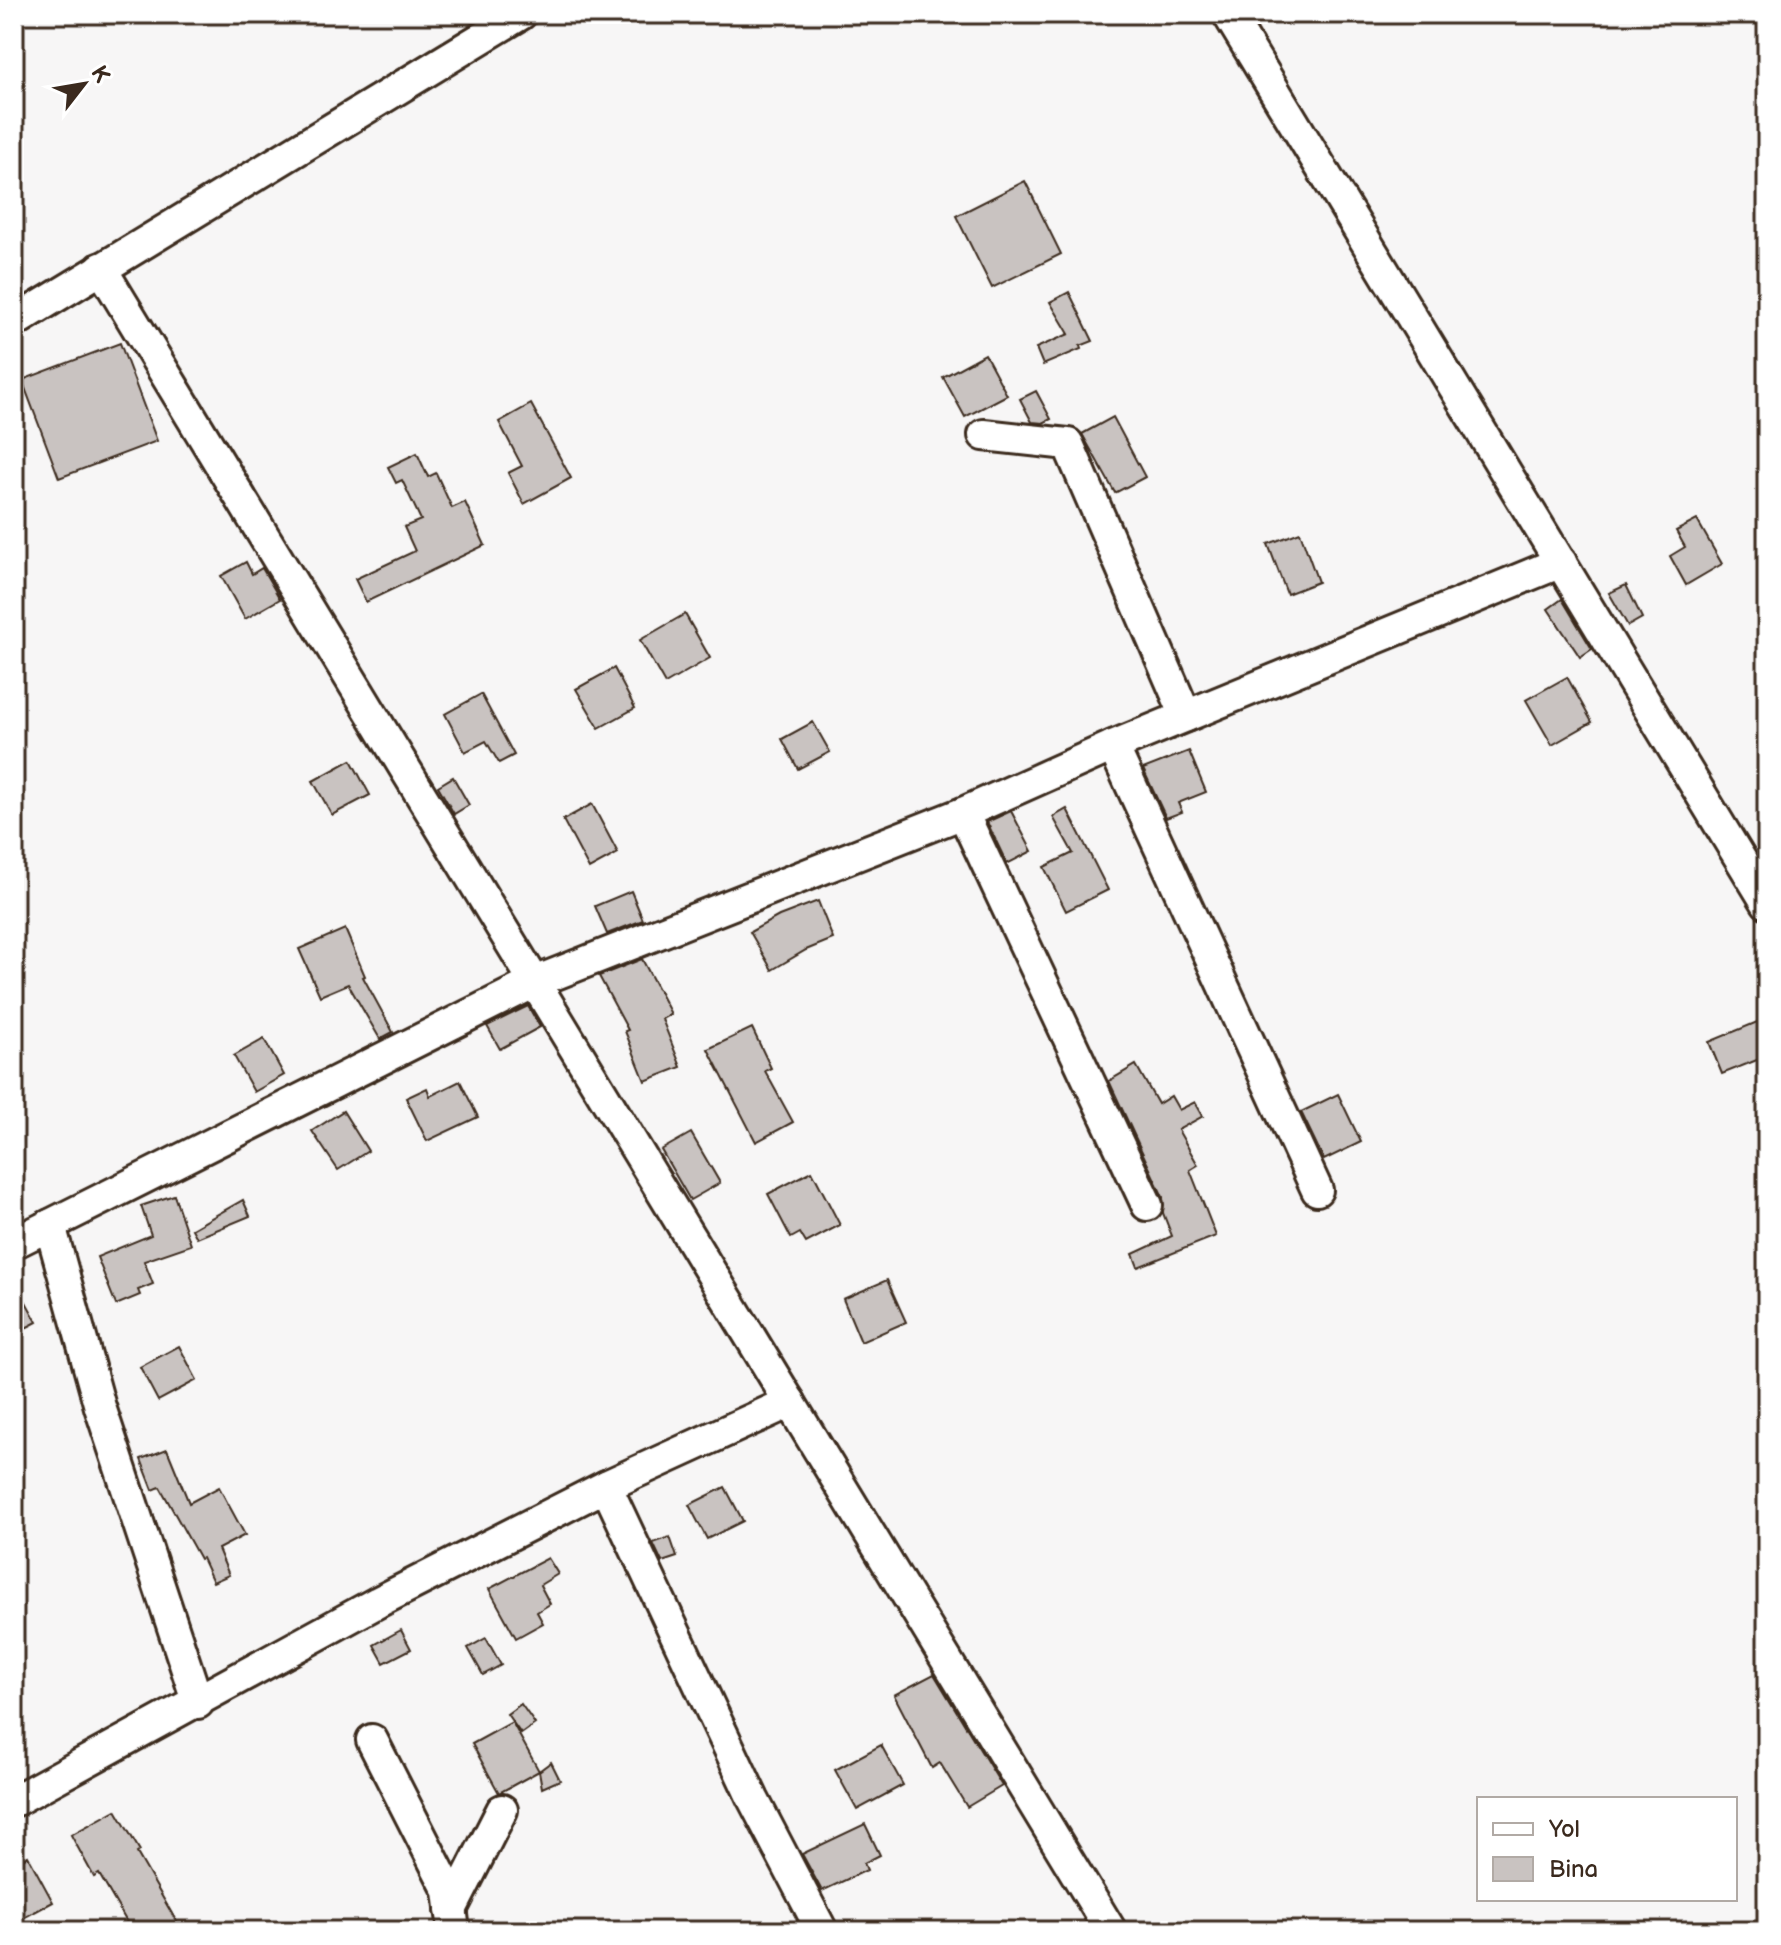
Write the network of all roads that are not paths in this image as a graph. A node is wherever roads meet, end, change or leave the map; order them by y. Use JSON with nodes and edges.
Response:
{"nodes":[{"id":1,"x":521,"y":14,"type":"edge"},
{"id":2,"x":1228,"y":14,"type":"edge"},
{"id":3,"x":101,"y":268,"type":"junction"},
{"id":4,"x":14,"y":322,"type":"edge"},
{"id":5,"x":984,"y":435,"type":"dead end"},
{"id":6,"x":1561,"y":562,"type":"junction"},
{"id":7,"x":1186,"y":716,"type":"junction"},
{"id":8,"x":1113,"y":746,"type":"junction"},
{"id":9,"x":963,"y":813,"type":"junction"},
{"id":10,"x":1767,"y":903,"type":"edge"},
{"id":11,"x":535,"y":982,"type":"junction"},
{"id":12,"x":1317,"y":1190,"type":"dead end"},
{"id":13,"x":1147,"y":1205,"type":"dead end"},
{"id":14,"x":50,"y":1225,"type":"junction"},
{"id":15,"x":14,"y":1243,"type":"edge"},
{"id":16,"x":790,"y":1402,"type":"junction"},
{"id":17,"x":606,"y":1486,"type":"junction"},
{"id":18,"x":198,"y":1703,"type":"junction"},
{"id":19,"x":372,"y":1740,"type":"dead end"},
{"id":20,"x":14,"y":1801,"type":"edge"},
{"id":21,"x":502,"y":1810,"type":"dead end"},
{"id":22,"x":452,"y":1920,"type":"edge"},
{"id":23,"x":822,"y":1931,"type":"edge"},
{"id":24,"x":1111,"y":1931,"type":"edge"}],
"edges":[{"from":1,"to":3,"type":"street"},
{"from":2,"to":6,"type":"street"},
{"from":3,"to":4,"type":"street"},
{"from":3,"to":11,"type":"street"},
{"from":5,"to":7,"type":"street"},
{"from":6,"to":7,"type":"street"},
{"from":6,"to":10,"type":"street"},
{"from":7,"to":8,"type":"street"},
{"from":8,"to":9,"type":"street"},
{"from":8,"to":12,"type":"street"},
{"from":9,"to":11,"type":"street"},
{"from":9,"to":13,"type":"street"},
{"from":11,"to":14,"type":"street"},
{"from":11,"to":16,"type":"street"},
{"from":14,"to":15,"type":"street"},
{"from":14,"to":18,"type":"street"},
{"from":16,"to":17,"type":"street"},
{"from":16,"to":24,"type":"street"},
{"from":17,"to":18,"type":"street"},
{"from":17,"to":23,"type":"street"},
{"from":18,"to":20,"type":"street"},
{"from":19,"to":22,"type":"street"},
{"from":21,"to":22,"type":"street"}]}
